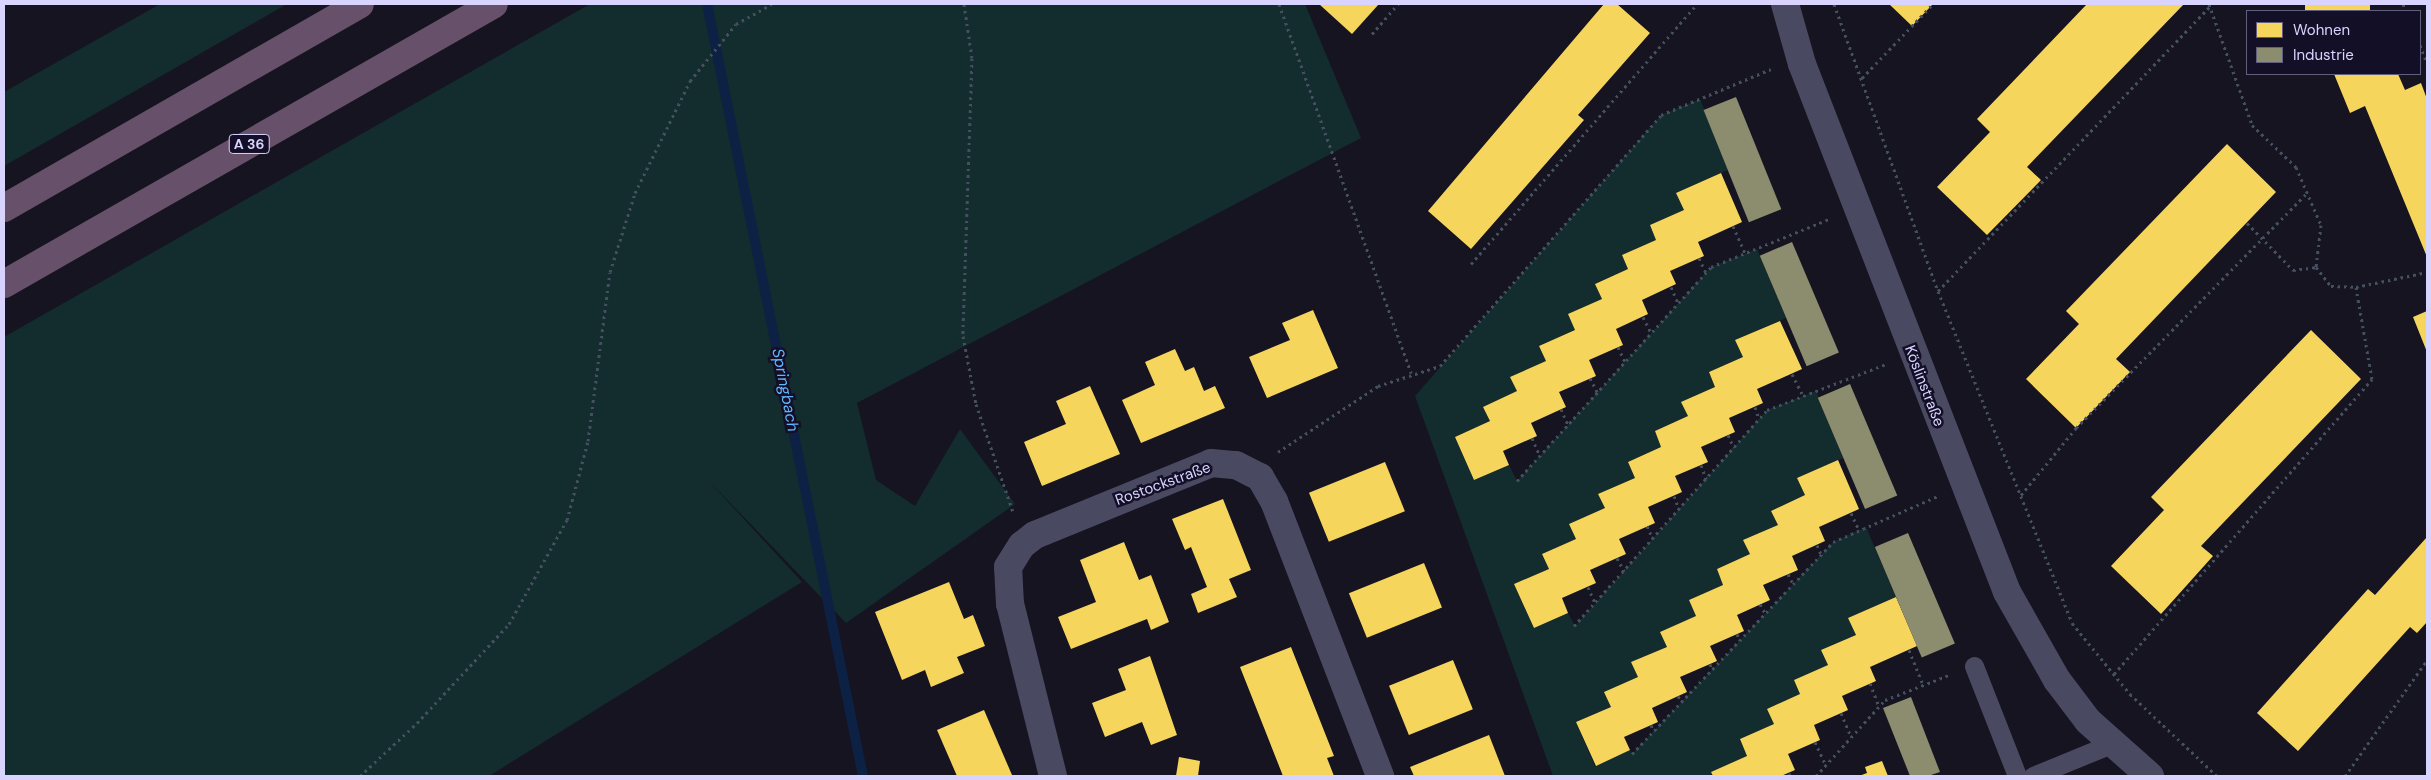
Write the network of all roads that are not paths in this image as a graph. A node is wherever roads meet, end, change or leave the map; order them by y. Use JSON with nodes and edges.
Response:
{"nodes":[{"id":1,"x":360,"y":4,"type":"edge"},
{"id":2,"x":494,"y":4,"type":"edge"},
{"id":3,"x":1785,"y":4,"type":"edge"},
{"id":4,"x":4,"y":208,"type":"edge"},
{"id":5,"x":4,"y":284,"type":"edge"},
{"id":6,"x":1974,"y":666,"type":"road end"},
{"id":7,"x":2111,"y":744,"type":"junction"},
{"id":8,"x":1053,"y":776,"type":"edge"},
{"id":9,"x":1380,"y":776,"type":"edge"},
{"id":10,"x":2016,"y":776,"type":"edge"},
{"id":11,"x":2033,"y":776,"type":"edge"},
{"id":12,"x":2150,"y":776,"type":"edge"}],
"edges":[{"from":1,"to":4,"type":"highway"},
{"from":2,"to":5,"type":"highway","number":"A 36"},
{"from":3,"to":7,"type":"street","name":"Köslinstraße"},
{"from":6,"to":10,"type":"lane"},
{"from":7,"to":11,"type":"lane"},
{"from":7,"to":12,"type":"street","name":"Köslinstraße"},
{"from":8,"to":9,"type":"street","name":"Rostockstraße"}]}
